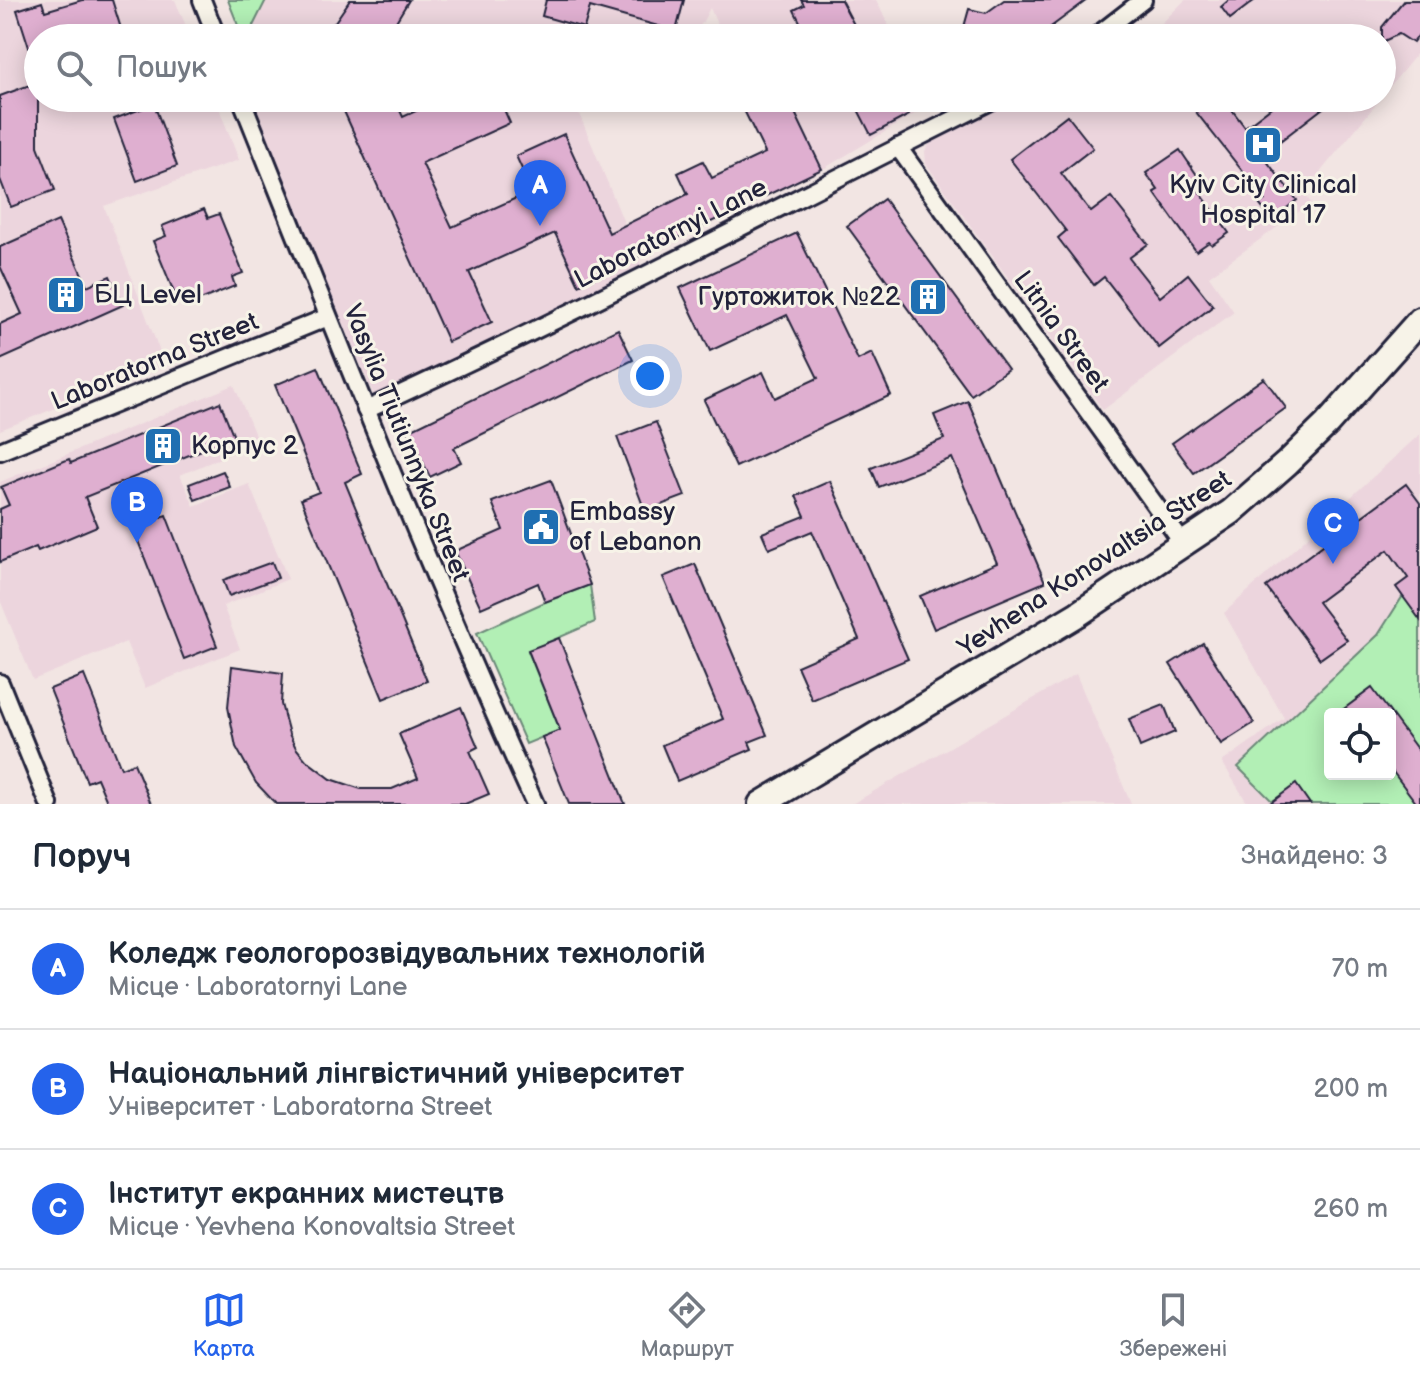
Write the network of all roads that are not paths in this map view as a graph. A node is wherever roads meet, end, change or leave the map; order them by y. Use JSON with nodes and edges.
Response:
{"nodes":[{"id":1,"x":202,"y":0,"type":"edge"},
{"id":2,"x":1143,"y":0,"type":"edge"},
{"id":3,"x":211,"y":24,"type":"edge"},
{"id":4,"x":1112,"y":24,"type":"edge"},
{"id":5,"x":247,"y":112,"type":"edge"},
{"id":6,"x":969,"y":112,"type":"edge"},
{"id":7,"x":898,"y":147,"type":"junction"},
{"id":8,"x":328,"y":317,"type":"junction"},
{"id":9,"x":1420,"y":320,"type":"edge"},
{"id":10,"x":366,"y":410,"type":"junction"},
{"id":11,"x":0,"y":451,"type":"edge"},
{"id":12,"x":1184,"y":545,"type":"junction"},
{"id":13,"x":0,"y":683,"type":"edge"},
{"id":14,"x":49,"y":804,"type":"edge"},
{"id":15,"x":535,"y":804,"type":"edge"},
{"id":16,"x":761,"y":804,"type":"edge"}],
"edges":[{"from":1,"to":3,"type":"street"},
{"from":2,"to":4,"type":"street"},
{"from":5,"to":8,"type":"street","name":"Vasylia Tiutiunnyka Street"},
{"from":6,"to":7,"type":"street","name":"Laboratornyi Lane"},
{"from":7,"to":10,"type":"street","name":"Laboratornyi Lane"},
{"from":7,"to":12,"type":"street","name":"Litnia Street"},
{"from":8,"to":10,"type":"street","name":"Vasylia Tiutiunnyka Street"},
{"from":8,"to":11,"type":"street","name":"Laboratorna Street"},
{"from":9,"to":12,"type":"main road","name":"Yevhena Konovaltsia Street"},
{"from":10,"to":15,"type":"street","name":"Vasylia Tiutiunnyka Street"},
{"from":12,"to":16,"type":"main road","name":"Yevhena Konovaltsia Street"},
{"from":13,"to":14,"type":"street"}]}
